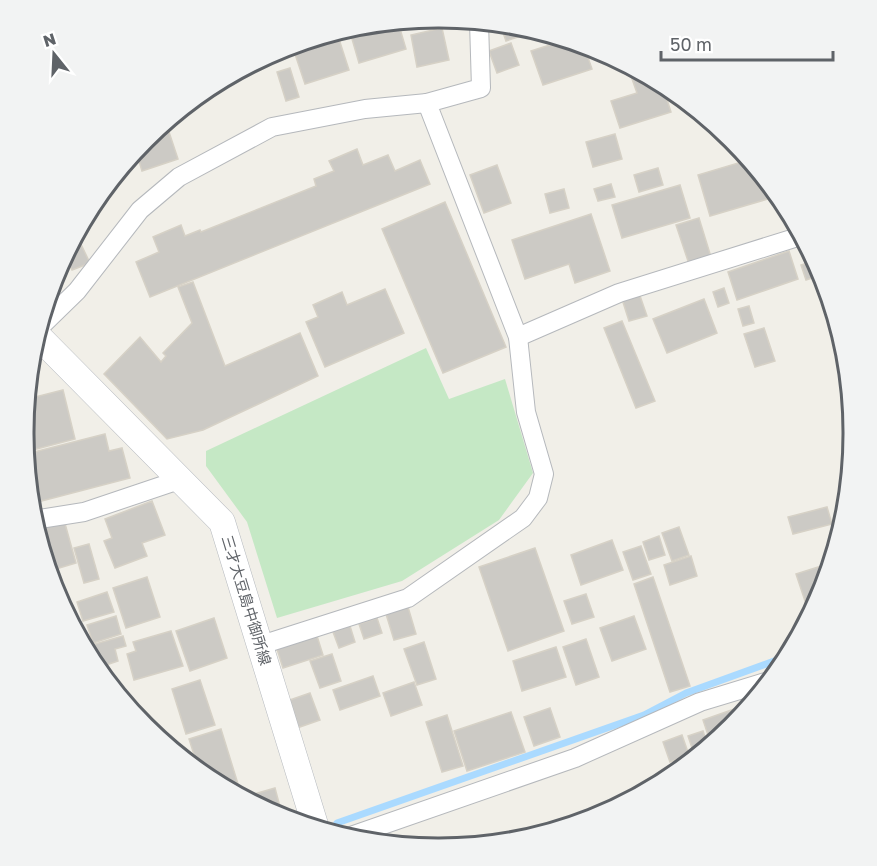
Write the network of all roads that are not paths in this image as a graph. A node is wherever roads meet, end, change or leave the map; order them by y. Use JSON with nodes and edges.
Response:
{"nodes":[{"id":1,"x":479,"y":31,"type":"edge"},
{"id":2,"x":427,"y":103,"type":"junction"},
{"id":3,"x":793,"y":239,"type":"edge"},
{"id":4,"x":51,"y":316,"type":"edge"},
{"id":5,"x":518,"y":337,"type":"junction"},
{"id":6,"x":45,"y":343,"type":"edge"},
{"id":7,"x":183,"y":479,"type":"junction"},
{"id":8,"x":43,"y":518,"type":"edge"},
{"id":9,"x":261,"y":645,"type":"junction"},
{"id":10,"x":754,"y":686,"type":"edge"},
{"id":11,"x":313,"y":817,"type":"edge"},
{"id":12,"x":366,"y":831,"type":"edge"}],
"edges":[{"from":1,"to":2,"type":"street"},
{"from":2,"to":4,"type":"street"},
{"from":2,"to":5,"type":"street"},
{"from":3,"to":5,"type":"street"},
{"from":5,"to":9,"type":"street"},
{"from":6,"to":7,"type":"main road","name":"三才大豆島中御所線"},
{"from":7,"to":8,"type":"street"},
{"from":7,"to":9,"type":"main road","name":"三才大豆島中御所線"},
{"from":9,"to":11,"type":"main road","name":"三才大豆島中御所線"},
{"from":10,"to":12,"type":"street"}]}
